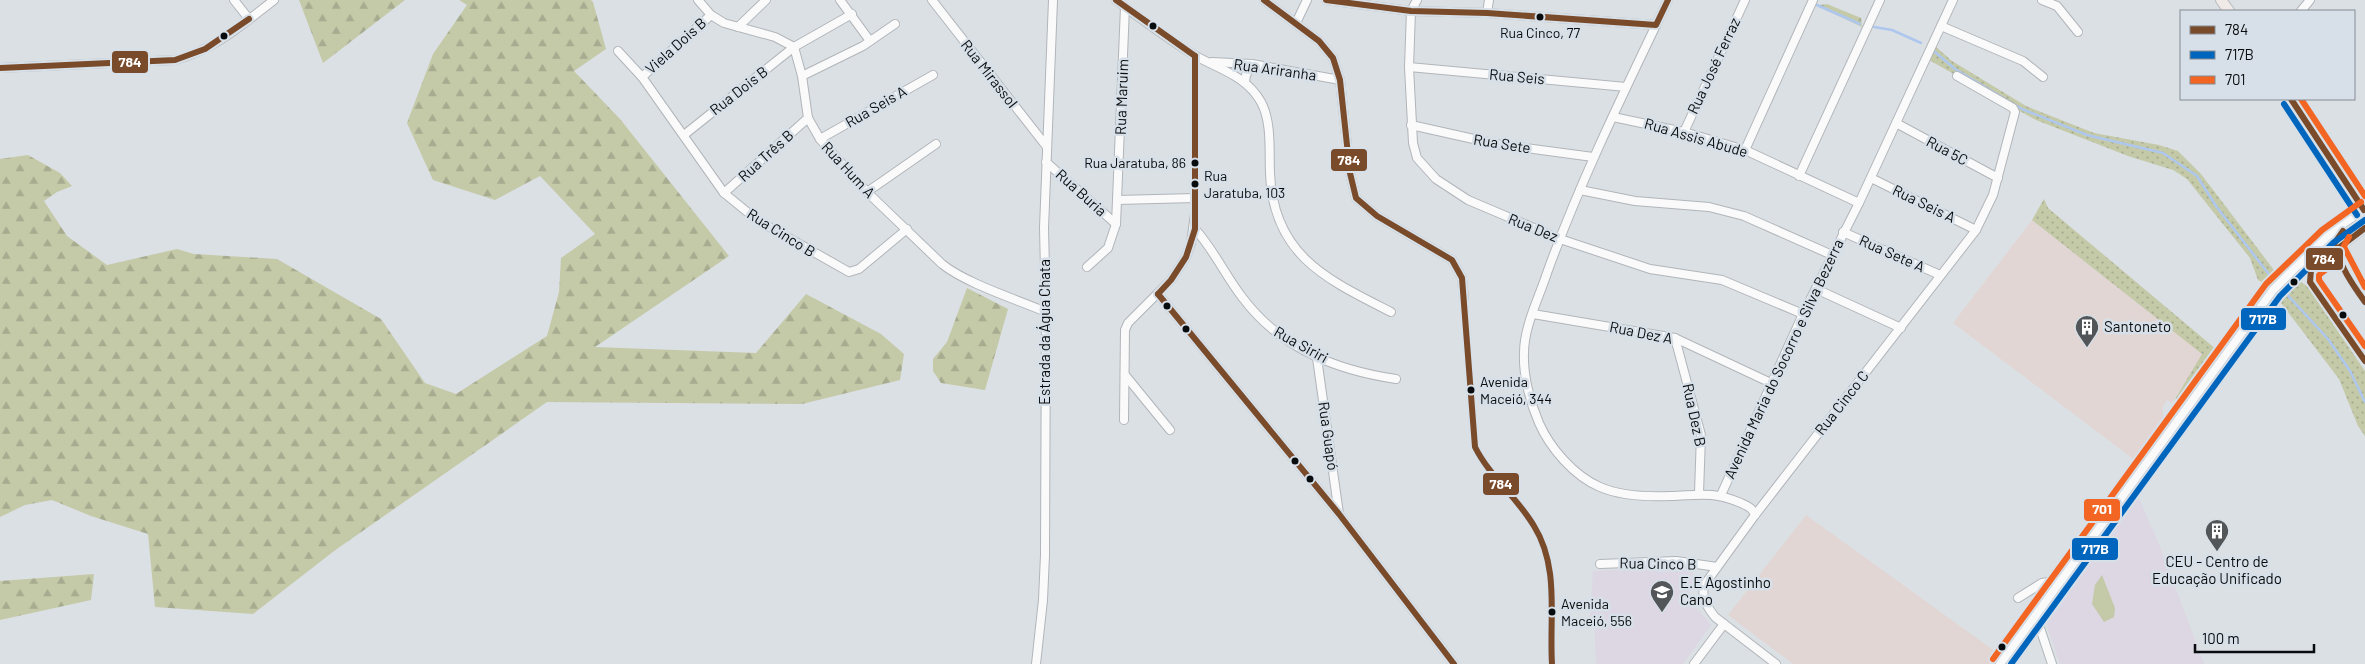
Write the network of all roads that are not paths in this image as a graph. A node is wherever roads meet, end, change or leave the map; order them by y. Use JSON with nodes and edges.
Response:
{"nodes":[{"id":1,"x":234,"y":0,"type":"edge"},
{"id":2,"x":274,"y":0,"type":"edge"},
{"id":3,"x":698,"y":0,"type":"edge"},
{"id":4,"x":766,"y":0,"type":"edge"},
{"id":5,"x":840,"y":0,"type":"edge"},
{"id":6,"x":932,"y":0,"type":"edge"},
{"id":7,"x":1053,"y":0,"type":"edge"},
{"id":8,"x":1116,"y":0,"type":"edge"},
{"id":9,"x":1264,"y":0,"type":"edge"},
{"id":10,"x":1307,"y":0,"type":"edge"},
{"id":11,"x":1326,"y":0,"type":"edge"},
{"id":12,"x":1417,"y":0,"type":"edge"},
{"id":13,"x":1489,"y":0,"type":"edge"},
{"id":14,"x":1668,"y":0,"type":"edge"},
{"id":15,"x":1745,"y":0,"type":"edge"},
{"id":16,"x":1813,"y":0,"type":"edge"},
{"id":17,"x":1880,"y":0,"type":"edge"},
{"id":18,"x":1953,"y":0,"type":"edge"},
{"id":19,"x":2042,"y":0,"type":"edge"},
{"id":20,"x":2310,"y":0,"type":"edge"},
{"id":21,"x":1125,"y":7,"type":"junction"},
{"id":22,"x":2302,"y":10,"type":"edge"},
{"id":23,"x":1411,"y":11,"type":"junction"},
{"id":24,"x":1487,"y":13,"type":"junction"},
{"id":25,"x":852,"y":14,"type":"junction"},
{"id":26,"x":711,"y":15,"type":"junction"},
{"id":27,"x":249,"y":19,"type":"junction"},
{"id":28,"x":1296,"y":23,"type":"junction"},
{"id":29,"x":895,"y":24,"type":"dead end"},
{"id":30,"x":1656,"y":25,"type":"junction"},
{"id":31,"x":1941,"y":26,"type":"junction"},
{"id":32,"x":738,"y":27,"type":"junction"},
{"id":33,"x":2078,"y":32,"type":"dead end"},
{"id":34,"x":870,"y":41,"type":"junction"},
{"id":35,"x":794,"y":47,"type":"junction"},
{"id":36,"x":618,"y":51,"type":"dead end"},
{"id":37,"x":1195,"y":56,"type":"junction"},
{"id":38,"x":1210,"y":62,"type":"junction"},
{"id":39,"x":1252,"y":64,"type":"junction"},
{"id":40,"x":1409,"y":67,"type":"junction"},
{"id":41,"x":0,"y":68,"type":"edge"},
{"id":42,"x":933,"y":75,"type":"dead end"},
{"id":43,"x":642,"y":76,"type":"junction"},
{"id":44,"x":802,"y":76,"type":"junction"},
{"id":45,"x":1957,"y":76,"type":"dead end"},
{"id":46,"x":2043,"y":77,"type":"dead end"},
{"id":47,"x":1340,"y":80,"type":"junction"},
{"id":48,"x":1245,"y":82,"type":"junction"},
{"id":49,"x":1626,"y":86,"type":"junction"},
{"id":50,"x":2292,"y":100,"type":"edge"},
{"id":51,"x":1612,"y":116,"type":"junction"},
{"id":52,"x":808,"y":118,"type":"junction"},
{"id":53,"x":1896,"y":123,"type":"junction"},
{"id":54,"x":1412,"y":124,"type":"junction"},
{"id":55,"x":1684,"y":132,"type":"junction"},
{"id":56,"x":684,"y":135,"type":"junction"},
{"id":57,"x":820,"y":139,"type":"junction"},
{"id":58,"x":936,"y":144,"type":"dead end"},
{"id":59,"x":1047,"y":147,"type":"junction"},
{"id":60,"x":1745,"y":150,"type":"junction"},
{"id":61,"x":1593,"y":157,"type":"junction"},
{"id":62,"x":1046,"y":162,"type":"junction"},
{"id":63,"x":1799,"y":176,"type":"junction"},
{"id":64,"x":1871,"y":178,"type":"junction"},
{"id":65,"x":1998,"y":178,"type":"junction"},
{"id":66,"x":1580,"y":190,"type":"junction"},
{"id":67,"x":868,"y":192,"type":"junction"},
{"id":68,"x":724,"y":193,"type":"junction"},
{"id":69,"x":1195,"y":198,"type":"junction"},
{"id":70,"x":1117,"y":200,"type":"junction"},
{"id":71,"x":1859,"y":203,"type":"junction"},
{"id":72,"x":2365,"y":211,"type":"edge"},
{"id":73,"x":1116,"y":224,"type":"junction"},
{"id":74,"x":2365,"y":228,"type":"edge"},
{"id":75,"x":907,"y":229,"type":"junction"},
{"id":76,"x":1195,"y":229,"type":"junction"},
{"id":77,"x":1976,"y":230,"type":"junction"},
{"id":78,"x":1843,"y":232,"type":"junction"},
{"id":79,"x":1560,"y":239,"type":"junction"},
{"id":80,"x":1832,"y":255,"type":"junction"},
{"id":81,"x":2298,"y":265,"type":"junction"},
{"id":82,"x":1087,"y":267,"type":"dead end"},
{"id":83,"x":1940,"y":275,"type":"junction"},
{"id":84,"x":1816,"y":289,"type":"junction"},
{"id":85,"x":1158,"y":294,"type":"junction"},
{"id":86,"x":1464,"y":299,"type":"dead end"},
{"id":87,"x":1046,"y":312,"type":"junction"},
{"id":88,"x":1391,"y":312,"type":"dead end"},
{"id":89,"x":1533,"y":314,"type":"junction"},
{"id":90,"x":1804,"y":314,"type":"junction"},
{"id":91,"x":1901,"y":328,"type":"junction"},
{"id":92,"x":1675,"y":338,"type":"junction"},
{"id":93,"x":1317,"y":358,"type":"junction"},
{"id":94,"x":1125,"y":375,"type":"junction"},
{"id":95,"x":1396,"y":379,"type":"dead end"},
{"id":96,"x":1771,"y":383,"type":"junction"},
{"id":97,"x":1124,"y":420,"type":"dead end"},
{"id":98,"x":1170,"y":430,"type":"dead end"},
{"id":99,"x":1699,"y":493,"type":"junction"},
{"id":100,"x":1721,"y":495,"type":"junction"},
{"id":101,"x":1338,"y":514,"type":"junction"},
{"id":102,"x":1755,"y":515,"type":"junction"},
{"id":103,"x":1600,"y":564,"type":"dead end"},
{"id":104,"x":1717,"y":567,"type":"junction"},
{"id":105,"x":2064,"y":579,"type":"junction"},
{"id":106,"x":2018,"y":598,"type":"dead end"},
{"id":107,"x":2036,"y":616,"type":"junction"},
{"id":108,"x":1724,"y":624,"type":"junction"},
{"id":109,"x":1036,"y":664,"type":"edge"},
{"id":110,"x":1454,"y":664,"type":"edge"},
{"id":111,"x":1694,"y":664,"type":"edge"},
{"id":112,"x":1776,"y":664,"type":"edge"},
{"id":113,"x":2000,"y":664,"type":"edge"},
{"id":114,"x":2052,"y":664,"type":"edge"}],
"edges":[{"from":1,"to":27,"type":"street"},
{"from":2,"to":27,"type":"street"},
{"from":3,"to":26,"type":"street"},
{"from":4,"to":32,"type":"street"},
{"from":5,"to":25,"type":"street"},
{"from":6,"to":59,"type":"street","name":"Rua Mirassol"},
{"from":7,"to":59,"type":"street","name":"Estrada da Água Chata"},
{"from":8,"to":21,"type":"street"},
{"from":9,"to":28,"type":"street"},
{"from":10,"to":28,"type":"street"},
{"from":11,"to":23,"type":"street"},
{"from":12,"to":23,"type":"street"},
{"from":13,"to":24,"type":"street"},
{"from":14,"to":30,"type":"street","name":"Avenida Maria do Socorro e Silva Bezerra"},
{"from":15,"to":55,"type":"street","name":"Rua José Ferraz"},
{"from":16,"to":60,"type":"street"},
{"from":17,"to":63,"type":"street"},
{"from":18,"to":31,"type":"street","name":"Avenida Maria do Socorro e Silva Bezerra"},
{"from":19,"to":33,"type":"street"},
{"from":20,"to":22,"type":"street"},
{"from":21,"to":37,"type":"street"},
{"from":21,"to":70,"type":"street","name":"Rua Maruim"},
{"from":23,"to":24,"type":"street"},
{"from":23,"to":40,"type":"street","name":"Rua Dez"},
{"from":24,"to":30,"type":"street"},
{"from":25,"to":34,"type":"street"},
{"from":25,"to":35,"type":"street","name":"Rua Dois B"},
{"from":26,"to":32,"type":"street"},
{"from":26,"to":43,"type":"street","name":"Viela Dois B"},
{"from":27,"to":41,"type":"street"},
{"from":28,"to":47,"type":"street"},
{"from":29,"to":34,"type":"street"},
{"from":30,"to":49,"type":"street","name":"Avenida Maria do Socorro e Silva Bezerra"},
{"from":31,"to":46,"type":"street"},
{"from":31,"to":53,"type":"street","name":"Avenida Maria do Socorro e Silva Bezerra"},
{"from":32,"to":35,"type":"street"},
{"from":34,"to":44,"type":"street"},
{"from":35,"to":44,"type":"street","name":"Rua Hum A"},
{"from":35,"to":56,"type":"street","name":"Rua Dois B"},
{"from":36,"to":43,"type":"street","name":"Rua Cinco B"},
{"from":37,"to":38,"type":"street"},
{"from":37,"to":69,"type":"street"},
{"from":38,"to":39,"type":"street","name":"Rua Ariranha"},
{"from":38,"to":48,"type":"street"},
{"from":39,"to":47,"type":"street","name":"Rua Ariranha"},
{"from":39,"to":48,"type":"street"},
{"from":40,"to":49,"type":"street","name":"Rua Seis"},
{"from":40,"to":54,"type":"street","name":"Rua Dez"},
{"from":42,"to":57,"type":"street","name":"Rua Seis A"},
{"from":43,"to":56,"type":"street","name":"Rua Cinco B"},
{"from":44,"to":52,"type":"street","name":"Rua Hum A"},
{"from":45,"to":65,"type":"street","name":"Rua Cinco C"},
{"from":47,"to":86,"type":"street"},
{"from":48,"to":88,"type":"street"},
{"from":49,"to":51,"type":"street","name":"Avenida Maria do Socorro e Silva Bezerra"},
{"from":50,"to":72,"type":"main road"},
{"from":51,"to":55,"type":"street","name":"Rua Assis Abude"},
{"from":51,"to":61,"type":"street","name":"Avenida Maria do Socorro e Silva Bezerra"},
{"from":52,"to":57,"type":"street","name":"Rua Hum A"},
{"from":52,"to":68,"type":"street","name":"Rua Três B"},
{"from":53,"to":64,"type":"street","name":"Avenida Maria do Socorro e Silva Bezerra"},
{"from":53,"to":65,"type":"street","name":"Rua 5C"},
{"from":54,"to":61,"type":"street","name":"Rua Sete"},
{"from":54,"to":79,"type":"street","name":"Rua Dez"},
{"from":55,"to":60,"type":"street","name":"Rua Assis Abude"},
{"from":56,"to":68,"type":"street","name":"Rua Cinco B"},
{"from":57,"to":67,"type":"street","name":"Rua Hum A"},
{"from":58,"to":67,"type":"street"},
{"from":59,"to":62,"type":"street","name":"Estrada da Água Chata"},
{"from":60,"to":63,"type":"street","name":"Rua Assis Abude"},
{"from":61,"to":66,"type":"street","name":"Avenida Maria do Socorro e Silva Bezerra"},
{"from":62,"to":73,"type":"street","name":"Rua Buria"},
{"from":62,"to":87,"type":"street","name":"Estrada da Água Chata"},
{"from":63,"to":71,"type":"street","name":"Rua Assis Abude"},
{"from":64,"to":71,"type":"street","name":"Avenida Maria do Socorro e Silva Bezerra"},
{"from":64,"to":77,"type":"street","name":"Rua Seis A"},
{"from":65,"to":77,"type":"street","name":"Rua Cinco C"},
{"from":66,"to":79,"type":"street","name":"Avenida Maria do Socorro e Silva Bezerra"},
{"from":66,"to":80,"type":"street"},
{"from":67,"to":75,"type":"street","name":"Rua Hum A"},
{"from":68,"to":75,"type":"street","name":"Rua Cinco B"},
{"from":69,"to":70,"type":"street"},
{"from":69,"to":76,"type":"street"},
{"from":70,"to":73,"type":"street","name":"Rua Maruim"},
{"from":71,"to":78,"type":"street","name":"Avenida Maria do Socorro e Silva Bezerra"},
{"from":72,"to":81,"type":"street"},
{"from":73,"to":82,"type":"street","name":"Rua Maruim"},
{"from":74,"to":81,"type":"street"},
{"from":75,"to":87,"type":"street","name":"Rua Hum A"},
{"from":76,"to":85,"type":"street"},
{"from":76,"to":93,"type":"street","name":"Rua Siriri"},
{"from":77,"to":83,"type":"street","name":"Rua Cinco C"},
{"from":78,"to":80,"type":"street","name":"Avenida Maria do Socorro e Silva Bezerra"},
{"from":78,"to":83,"type":"street","name":"Rua Sete A"},
{"from":79,"to":89,"type":"street","name":"Avenida Maria do Socorro e Silva Bezerra"},
{"from":79,"to":90,"type":"street","name":"Rua Dez"},
{"from":80,"to":84,"type":"street","name":"Avenida Maria do Socorro e Silva Bezerra"},
{"from":81,"to":105,"type":"street"},
{"from":83,"to":91,"type":"street","name":"Rua Cinco C"},
{"from":84,"to":90,"type":"street","name":"Avenida Maria do Socorro e Silva Bezerra"},
{"from":84,"to":91,"type":"street"},
{"from":85,"to":94,"type":"street"},
{"from":85,"to":101,"type":"street"},
{"from":87,"to":109,"type":"street","name":"Estrada da Água Chata"},
{"from":89,"to":92,"type":"street","name":"Rua Dez A"},
{"from":89,"to":99,"type":"street","name":"Avenida Maria do Socorro e Silva Bezerra"},
{"from":90,"to":96,"type":"street","name":"Avenida Maria do Socorro e Silva Bezerra"},
{"from":91,"to":102,"type":"street","name":"Rua Cinco C"},
{"from":92,"to":96,"type":"street","name":"Rua Dez A"},
{"from":92,"to":99,"type":"street","name":"Rua Dez B"},
{"from":93,"to":95,"type":"street","name":"Rua Siriri"},
{"from":93,"to":101,"type":"street","name":"Rua Guapó"},
{"from":94,"to":97,"type":"street"},
{"from":94,"to":98,"type":"street"},
{"from":96,"to":100,"type":"street","name":"Avenida Maria do Socorro e Silva Bezerra"},
{"from":99,"to":100,"type":"street","name":"Avenida Maria do Socorro e Silva Bezerra"},
{"from":100,"to":102,"type":"street"},
{"from":101,"to":110,"type":"street"},
{"from":102,"to":104,"type":"street","name":"Rua Cinco C"},
{"from":103,"to":104,"type":"street","name":"Rua Cinco B"},
{"from":104,"to":108,"type":"street","name":"Rua Cinco C"},
{"from":105,"to":106,"type":"street"},
{"from":105,"to":107,"type":"street"},
{"from":107,"to":113,"type":"street"},
{"from":107,"to":114,"type":"street"},
{"from":108,"to":111,"type":"street"},
{"from":108,"to":112,"type":"street"}]}
